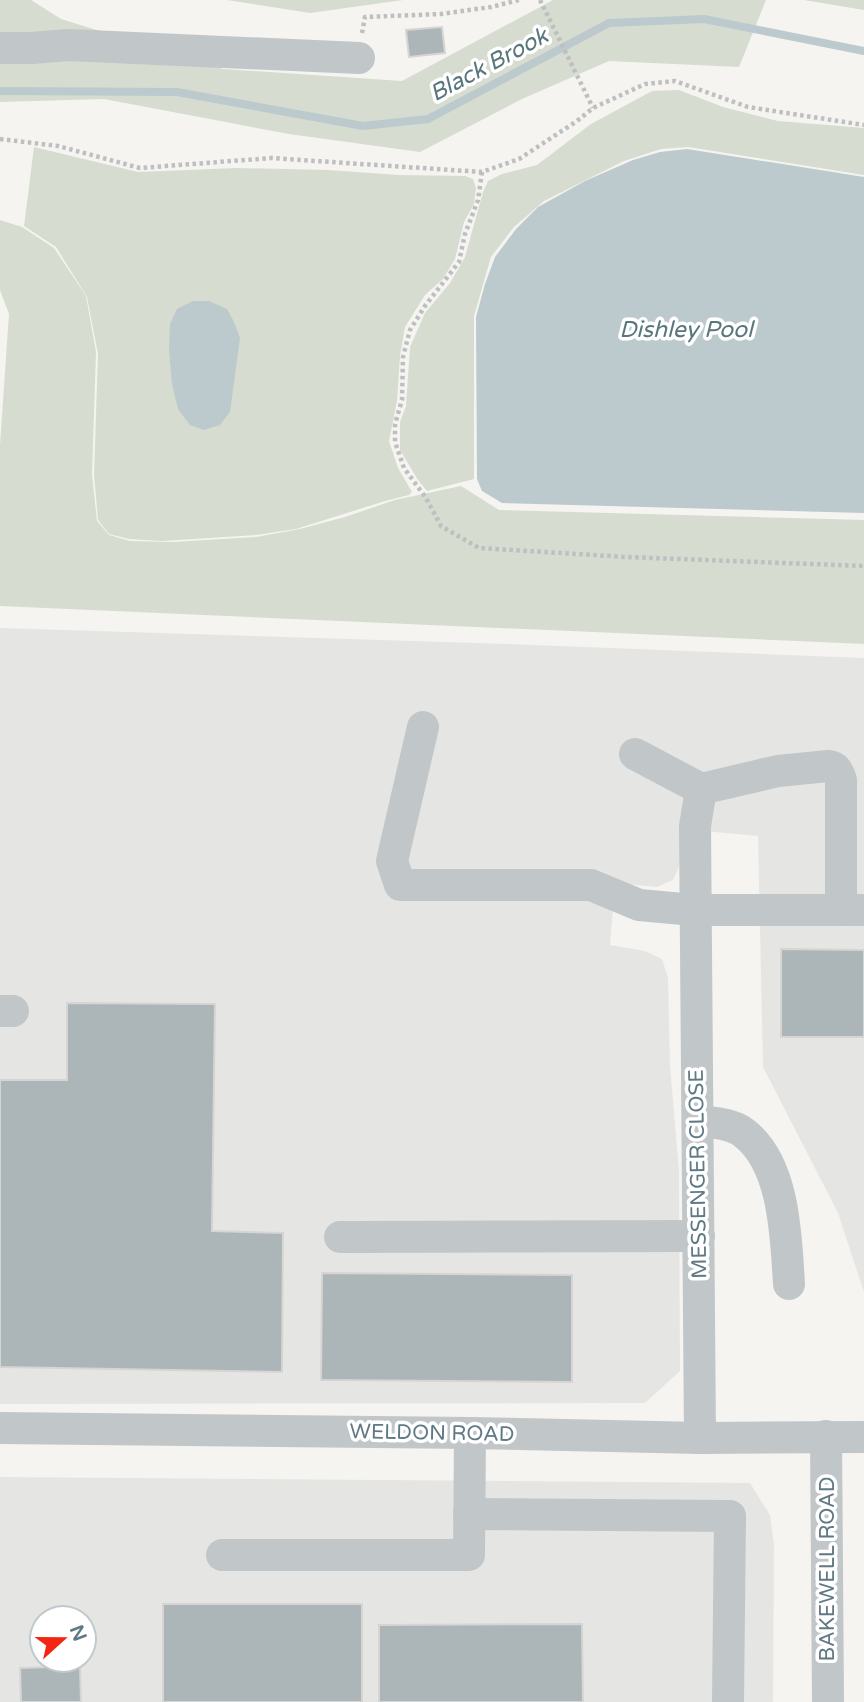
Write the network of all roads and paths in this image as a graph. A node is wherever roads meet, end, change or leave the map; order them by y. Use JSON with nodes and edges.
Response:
{"nodes":[{"id":1,"x":519,"y":0,"type":"edge"},
{"id":2,"x":540,"y":0,"type":"edge"},
{"id":3,"x":0,"y":48,"type":"edge"},
{"id":4,"x":359,"y":58,"type":"joint"},
{"id":5,"x":593,"y":108,"type":"junction"},
{"id":6,"x":864,"y":124,"type":"edge"},
{"id":7,"x":0,"y":139,"type":"edge"},
{"id":8,"x":482,"y":172,"type":"junction"},
{"id":9,"x":864,"y":566,"type":"edge"},
{"id":10,"x":423,"y":727,"type":"dead end"},
{"id":11,"x":635,"y":754,"type":"dead end"},
{"id":12,"x":701,"y":789,"type":"junction"},
{"id":13,"x":695,"y":910,"type":"junction"},
{"id":14,"x":852,"y":910,"type":"edge"},
{"id":15,"x":698,"y":1121,"type":"junction"},
{"id":16,"x":699,"y":1236,"type":"junction"},
{"id":17,"x":340,"y":1237,"type":"dead end"},
{"id":18,"x":789,"y":1284,"type":"dead end"},
{"id":19,"x":0,"y":1427,"type":"edge"},
{"id":20,"x":470,"y":1433,"type":"junction"},
{"id":21,"x":826,"y":1436,"type":"junction"},
{"id":22,"x":864,"y":1437,"type":"edge"},
{"id":23,"x":700,"y":1438,"type":"junction"},
{"id":24,"x":469,"y":1514,"type":"junction"},
{"id":25,"x":222,"y":1555,"type":"dead end"},
{"id":26,"x":728,"y":1702,"type":"edge"},
{"id":27,"x":828,"y":1702,"type":"edge"}],
"edges":[{"from":1,"to":4,"type":"path"},
{"from":2,"to":5,"type":"path"},
{"from":3,"to":4,"type":"street"},
{"from":5,"to":6,"type":"path"},
{"from":5,"to":8,"type":"path"},
{"from":7,"to":8,"type":"path"},
{"from":8,"to":9,"type":"path"},
{"from":10,"to":13,"type":"street"},
{"from":11,"to":12,"type":"street"},
{"from":12,"to":13,"type":"street","name":"MESSENGER CLOSE"},
{"from":12,"to":14,"type":"street"},
{"from":13,"to":14,"type":"street"},
{"from":13,"to":15,"type":"street","name":"MESSENGER CLOSE"},
{"from":15,"to":16,"type":"street","name":"MESSENGER CLOSE"},
{"from":15,"to":18,"type":"street"},
{"from":16,"to":17,"type":"street"},
{"from":16,"to":23,"type":"street","name":"MESSENGER CLOSE"},
{"from":19,"to":20,"type":"street","name":"WELDON ROAD"},
{"from":20,"to":23,"type":"street","name":"WELDON ROAD"},
{"from":20,"to":24,"type":"street"},
{"from":21,"to":22,"type":"street","name":"WELDON ROAD"},
{"from":21,"to":23,"type":"street","name":"WELDON ROAD"},
{"from":21,"to":27,"type":"street","name":"BAKEWELL ROAD"},
{"from":24,"to":25,"type":"street"},
{"from":24,"to":26,"type":"street"}]}
